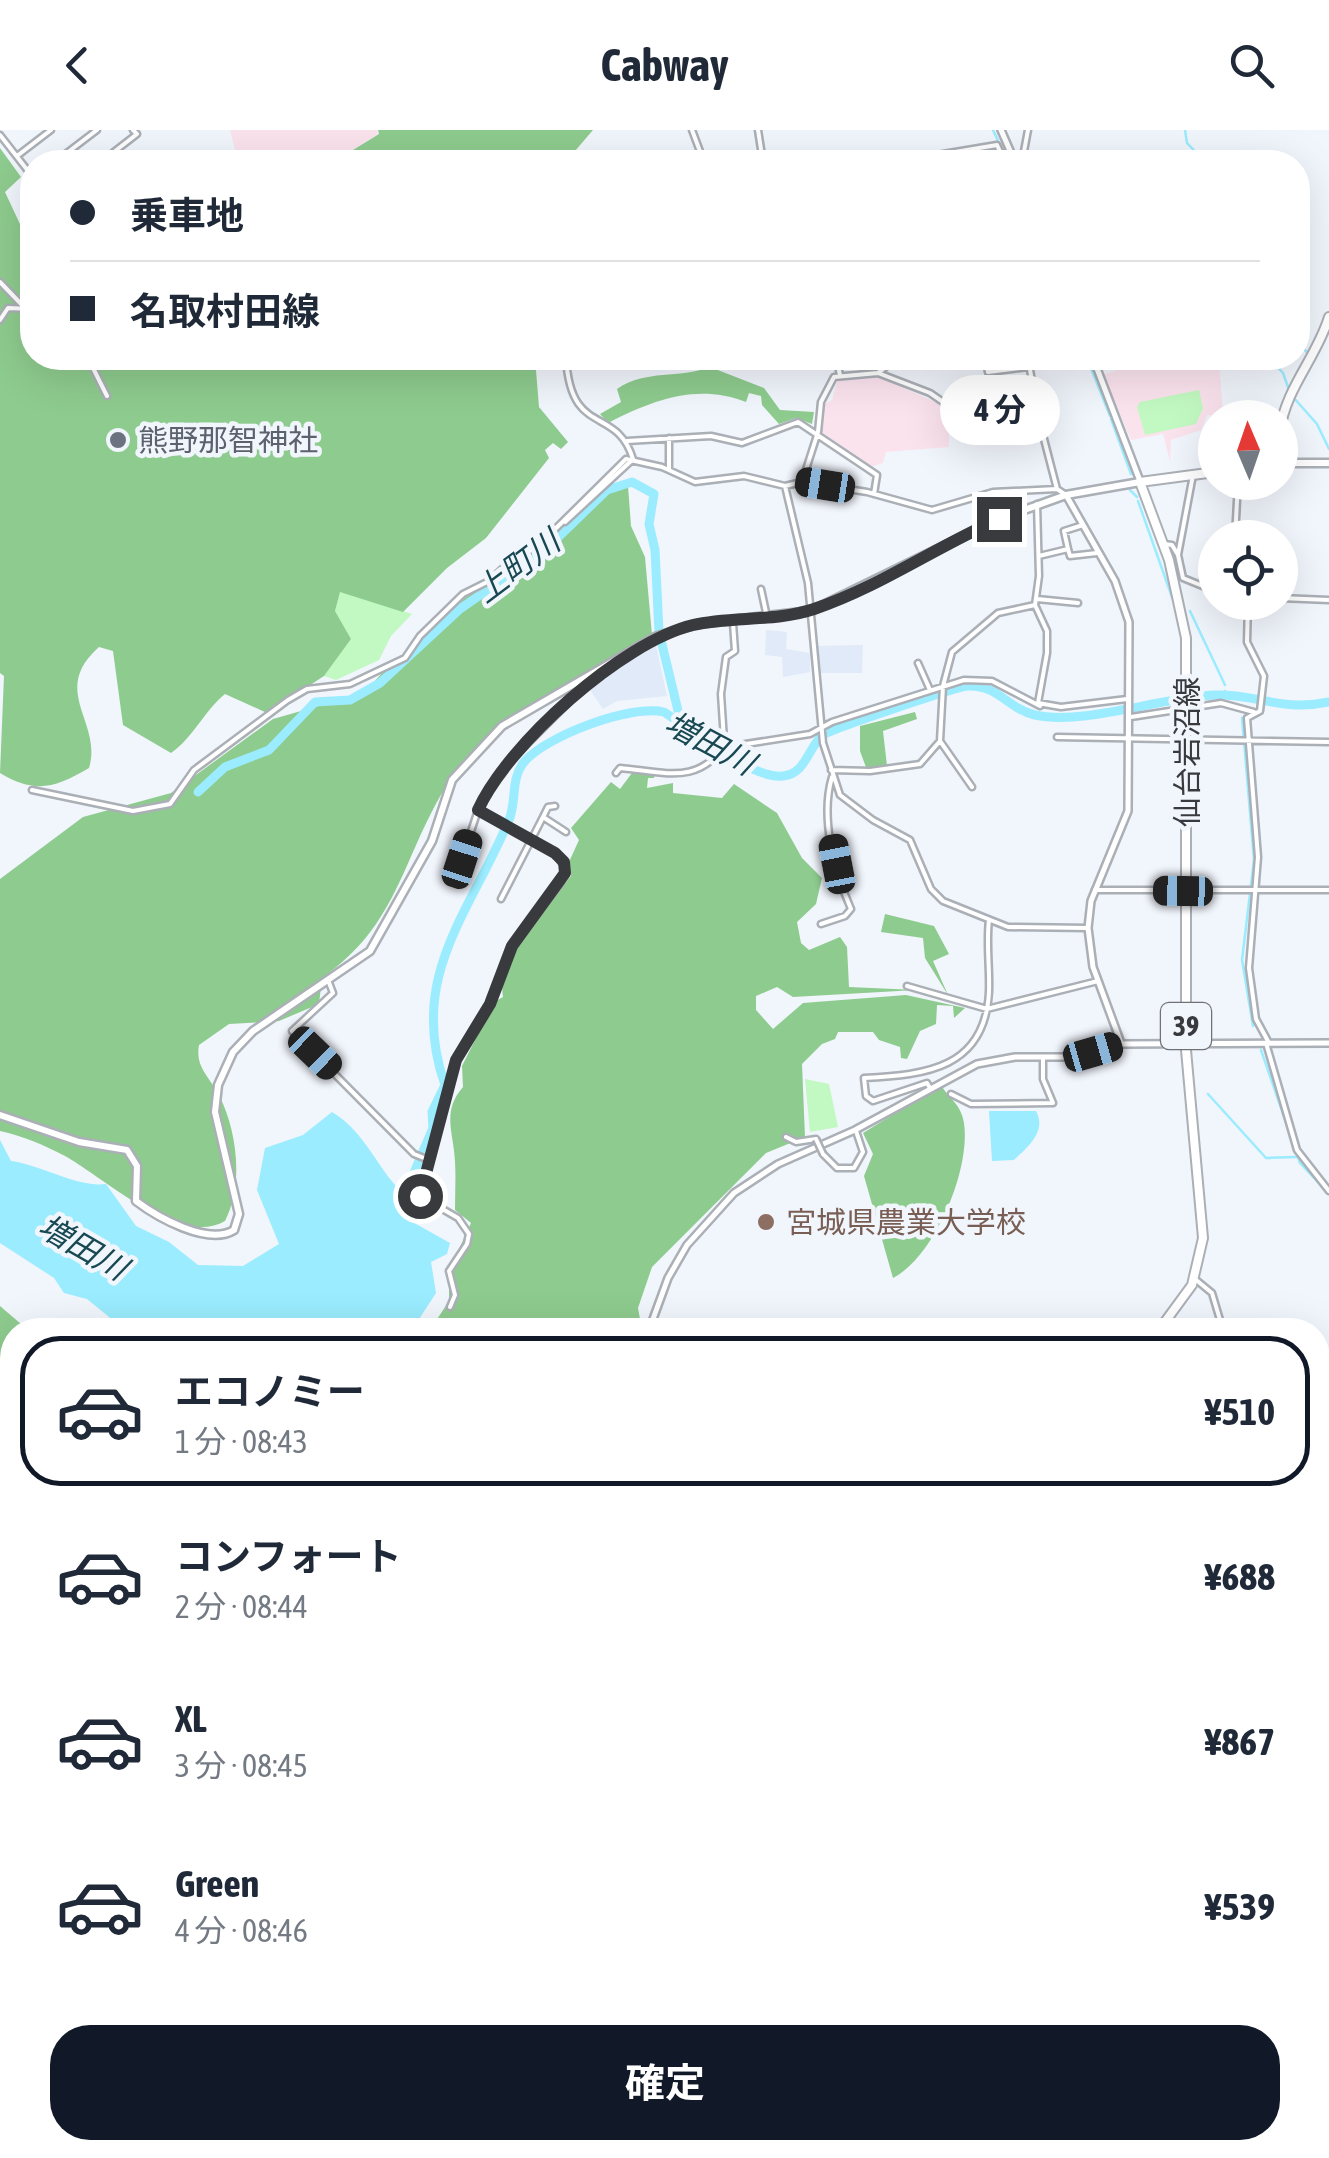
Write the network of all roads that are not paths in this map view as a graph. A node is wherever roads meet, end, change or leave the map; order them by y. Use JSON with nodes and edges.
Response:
{"nodes":[{"id":1,"x":51,"y":130,"type":"edge"},
{"id":2,"x":97,"y":130,"type":"edge"},
{"id":3,"x":133,"y":130,"type":"edge"},
{"id":4,"x":1,"y":133,"type":"edge"},
{"id":5,"x":25,"y":150,"type":"edge"},
{"id":6,"x":71,"y":150,"type":"edge"},
{"id":7,"x":116,"y":150,"type":"edge"},
{"id":8,"x":20,"y":154,"type":"edge"},
{"id":9,"x":17,"y":156,"type":"junction"},
{"id":10,"x":20,"y":160,"type":"edge"},
{"id":11,"x":0,"y":282,"type":"edge"},
{"id":12,"x":20,"y":303,"type":"edge"},
{"id":13,"x":20,"y":306,"type":"edge"},
{"id":14,"x":1329,"y":316,"type":"edge"},
{"id":15,"x":0,"y":320,"type":"edge"},
{"id":16,"x":1310,"y":364,"type":"edge"},
{"id":17,"x":94,"y":370,"type":"edge"},
{"id":18,"x":567,"y":370,"type":"edge"},
{"id":19,"x":839,"y":370,"type":"edge"},
{"id":20,"x":1030,"y":370,"type":"edge"},
{"id":21,"x":1098,"y":370,"type":"edge"},
{"id":22,"x":1306,"y":370,"type":"edge"},
{"id":23,"x":880,"y":371,"type":"joint"},
{"id":24,"x":840,"y":375,"type":"junction"},
{"id":25,"x":106,"y":396,"type":"dead end"},
{"id":26,"x":1290,"y":400,"type":"edge"},
{"id":27,"x":1038,"y":416,"type":"junction"},
{"id":28,"x":818,"y":432,"type":"junction"},
{"id":29,"x":669,"y":438,"type":"junction"},
{"id":30,"x":627,"y":441,"type":"junction"},
{"id":31,"x":633,"y":459,"type":"junction"},
{"id":32,"x":1298,"y":463,"type":"edge"},
{"id":33,"x":1329,"y":463,"type":"edge"},
{"id":34,"x":668,"y":469,"type":"junction"},
{"id":35,"x":1198,"y":475,"type":"edge"},
{"id":36,"x":1193,"y":476,"type":"junction"},
{"id":37,"x":802,"y":482,"type":"junction"},
{"id":38,"x":1140,"y":482,"type":"junction"},
{"id":39,"x":784,"y":486,"type":"junction"},
{"id":40,"x":1058,"y":490,"type":"junction"},
{"id":41,"x":874,"y":494,"type":"junction"},
{"id":42,"x":1066,"y":495,"type":"junction"},
{"id":43,"x":1036,"y":504,"type":"junction"},
{"id":44,"x":1083,"y":525,"type":"junction"},
{"id":45,"x":1163,"y":544,"type":"junction"},
{"id":46,"x":1068,"y":548,"type":"junction"},
{"id":47,"x":1099,"y":552,"type":"junction"},
{"id":48,"x":1178,"y":555,"type":"junction"},
{"id":49,"x":1039,"y":556,"type":"junction"},
{"id":50,"x":1198,"y":584,"type":"edge"},
{"id":51,"x":762,"y":589,"type":"dead end"},
{"id":52,"x":1298,"y":599,"type":"edge"},
{"id":53,"x":1329,"y":600,"type":"edge"},
{"id":54,"x":1036,"y":602,"type":"junction"},
{"id":55,"x":1078,"y":603,"type":"dead end"},
{"id":56,"x":811,"y":610,"type":"junction"},
{"id":57,"x":767,"y":617,"type":"junction"},
{"id":58,"x":732,"y":620,"type":"junction"},
{"id":59,"x":1248,"y":620,"type":"edge"},
{"id":60,"x":918,"y":663,"type":"dead end"},
{"id":61,"x":599,"y":672,"type":"junction"},
{"id":62,"x":943,"y":684,"type":"junction"},
{"id":63,"x":930,"y":690,"type":"junction"},
{"id":64,"x":1127,"y":700,"type":"junction"},
{"id":65,"x":1040,"y":706,"type":"junction"},
{"id":66,"x":1188,"y":709,"type":"junction"},
{"id":67,"x":1258,"y":712,"type":"junction"},
{"id":68,"x":1126,"y":716,"type":"junction"},
{"id":69,"x":702,"y":729,"type":"dead end"},
{"id":70,"x":821,"y":729,"type":"junction"},
{"id":71,"x":1057,"y":737,"type":"dead end"},
{"id":72,"x":940,"y":741,"type":"junction"},
{"id":73,"x":726,"y":742,"type":"junction"},
{"id":74,"x":1125,"y":742,"type":"junction"},
{"id":75,"x":1187,"y":742,"type":"junction"},
{"id":76,"x":1247,"y":742,"type":"junction"},
{"id":77,"x":1329,"y":742,"type":"edge"},
{"id":78,"x":616,"y":773,"type":"dead end"},
{"id":79,"x":831,"y":774,"type":"junction"},
{"id":80,"x":972,"y":786,"type":"dead end"},
{"id":81,"x":32,"y":790,"type":"dead end"},
{"id":82,"x":555,"y":806,"type":"dead end"},
{"id":83,"x":478,"y":810,"type":"junction"},
{"id":84,"x":543,"y":817,"type":"junction"},
{"id":85,"x":566,"y":832,"type":"dead end"},
{"id":86,"x":529,"y":838,"type":"junction"},
{"id":87,"x":462,"y":859,"type":"dead end"},
{"id":88,"x":1095,"y":890,"type":"junction"},
{"id":89,"x":1329,"y":890,"type":"edge"},
{"id":90,"x":1187,"y":891,"type":"junction"},
{"id":91,"x":1252,"y":891,"type":"junction"},
{"id":92,"x":501,"y":900,"type":"dead end"},
{"id":93,"x":989,"y":920,"type":"junction"},
{"id":94,"x":822,"y":924,"type":"dead end"},
{"id":95,"x":1088,"y":928,"type":"junction"},
{"id":96,"x":327,"y":979,"type":"junction"},
{"id":97,"x":1098,"y":981,"type":"junction"},
{"id":98,"x":906,"y":986,"type":"dead end"},
{"id":99,"x":987,"y":1009,"type":"junction"},
{"id":100,"x":1186,"y":1042,"type":"junction"},
{"id":101,"x":1267,"y":1043,"type":"junction"},
{"id":102,"x":1329,"y":1043,"type":"edge"},
{"id":103,"x":1121,"y":1044,"type":"junction"},
{"id":104,"x":1043,"y":1057,"type":"junction"},
{"id":105,"x":930,"y":1088,"type":"junction"},
{"id":106,"x":951,"y":1094,"type":"dead end"},
{"id":107,"x":0,"y":1116,"type":"edge"},
{"id":108,"x":855,"y":1130,"type":"junction"},
{"id":109,"x":786,"y":1137,"type":"dead end"},
{"id":110,"x":426,"y":1158,"type":"junction"},
{"id":111,"x":1329,"y":1191,"type":"edge"},
{"id":112,"x":1195,"y":1279,"type":"junction"},
{"id":113,"x":450,"y":1307,"type":"dead end"},
{"id":114,"x":654,"y":1318,"type":"edge"},
{"id":115,"x":1170,"y":1318,"type":"edge"},
{"id":116,"x":1219,"y":1318,"type":"edge"}],
"edges":[{"from":1,"to":5,"type":"street"},
{"from":2,"to":6,"type":"street"},
{"from":3,"to":7,"type":"street"},
{"from":4,"to":9,"type":"street"},
{"from":8,"to":9,"type":"street"},
{"from":9,"to":10,"type":"street"},
{"from":11,"to":12,"type":"street"},
{"from":13,"to":15,"type":"street"},
{"from":14,"to":16,"type":"main road"},
{"from":17,"to":25,"type":"street"},
{"from":18,"to":30,"type":"street"},
{"from":19,"to":24,"type":"street"},
{"from":20,"to":27,"type":"street"},
{"from":21,"to":38,"type":"street"},
{"from":22,"to":26,"type":"main road"},
{"from":23,"to":24,"type":"street"},
{"from":23,"to":27,"type":"street"},
{"from":24,"to":28,"type":"street"},
{"from":27,"to":40,"type":"street"},
{"from":28,"to":29,"type":"street"},
{"from":28,"to":37,"type":"street"},
{"from":28,"to":41,"type":"street"},
{"from":29,"to":30,"type":"street"},
{"from":29,"to":34,"type":"street"},
{"from":30,"to":31,"type":"street"},
{"from":31,"to":34,"type":"street"},
{"from":31,"to":81,"type":"street"},
{"from":32,"to":33,"type":"main road"},
{"from":34,"to":39,"type":"street"},
{"from":35,"to":36,"type":"main road"},
{"from":36,"to":38,"type":"main road"},
{"from":36,"to":48,"type":"street"},
{"from":37,"to":39,"type":"street"},
{"from":37,"to":41,"type":"street"},
{"from":38,"to":42,"type":"main road"},
{"from":38,"to":45,"type":"main road","name":"仙台岩沼線","number":"39"},
{"from":39,"to":56,"type":"street"},
{"from":40,"to":41,"type":"street"},
{"from":40,"to":42,"type":"street"},
{"from":42,"to":43,"type":"main road"},
{"from":42,"to":44,"type":"street"},
{"from":43,"to":49,"type":"street"},
{"from":43,"to":56,"type":"main road"},
{"from":44,"to":46,"type":"street"},
{"from":44,"to":47,"type":"street"},
{"from":45,"to":48,"type":"street"},
{"from":45,"to":66,"type":"main road","name":"仙台岩沼線","number":"39"},
{"from":46,"to":47,"type":"street"},
{"from":46,"to":49,"type":"street"},
{"from":47,"to":64,"type":"street"},
{"from":48,"to":50,"type":"street"},
{"from":49,"to":54,"type":"street"},
{"from":51,"to":57,"type":"street"},
{"from":52,"to":53,"type":"street"},
{"from":54,"to":55,"type":"street"},
{"from":54,"to":62,"type":"street"},
{"from":54,"to":65,"type":"street"},
{"from":56,"to":57,"type":"main road"},
{"from":56,"to":70,"type":"street"},
{"from":57,"to":58,"type":"main road"},
{"from":58,"to":61,"type":"main road"},
{"from":58,"to":73,"type":"street"},
{"from":59,"to":67,"type":"street"},
{"from":60,"to":63,"type":"street"},
{"from":61,"to":83,"type":"street"},
{"from":61,"to":96,"type":"main road"},
{"from":62,"to":63,"type":"street"},
{"from":62,"to":65,"type":"street"},
{"from":62,"to":72,"type":"street"},
{"from":63,"to":70,"type":"street"},
{"from":64,"to":65,"type":"street"},
{"from":64,"to":68,"type":"street"},
{"from":66,"to":67,"type":"street"},
{"from":66,"to":68,"type":"street"},
{"from":66,"to":75,"type":"main road","name":"仙台岩沼線","number":"39"},
{"from":67,"to":76,"type":"street"},
{"from":68,"to":74,"type":"street"},
{"from":69,"to":73,"type":"street"},
{"from":70,"to":73,"type":"street"},
{"from":70,"to":79,"type":"street"},
{"from":71,"to":74,"type":"street"},
{"from":72,"to":79,"type":"street"},
{"from":72,"to":80,"type":"street"},
{"from":73,"to":78,"type":"street"},
{"from":74,"to":75,"type":"street"},
{"from":74,"to":88,"type":"street"},
{"from":75,"to":76,"type":"street"},
{"from":75,"to":90,"type":"main road","name":"仙台岩沼線","number":"39"},
{"from":76,"to":77,"type":"street"},
{"from":76,"to":91,"type":"street"},
{"from":79,"to":93,"type":"street"},
{"from":79,"to":94,"type":"street"},
{"from":82,"to":84,"type":"street"},
{"from":83,"to":86,"type":"street"},
{"from":83,"to":87,"type":"street"},
{"from":84,"to":85,"type":"street"},
{"from":84,"to":86,"type":"street"},
{"from":86,"to":92,"type":"street"},
{"from":86,"to":110,"type":"street"},
{"from":88,"to":90,"type":"street"},
{"from":88,"to":95,"type":"street"},
{"from":89,"to":91,"type":"street"},
{"from":90,"to":91,"type":"street"},
{"from":90,"to":100,"type":"main road","name":"仙台岩沼線","number":"39"},
{"from":91,"to":101,"type":"street"},
{"from":93,"to":95,"type":"street"},
{"from":93,"to":99,"type":"street"},
{"from":95,"to":97,"type":"street"},
{"from":96,"to":107,"type":"main road"},
{"from":96,"to":110,"type":"street"},
{"from":97,"to":99,"type":"street"},
{"from":97,"to":103,"type":"street"},
{"from":98,"to":99,"type":"street"},
{"from":99,"to":105,"type":"street"},
{"from":100,"to":101,"type":"street"},
{"from":100,"to":103,"type":"street"},
{"from":100,"to":112,"type":"main road","name":"仙台岩沼線","number":"39"},
{"from":101,"to":102,"type":"street"},
{"from":101,"to":111,"type":"street"},
{"from":103,"to":104,"type":"street"},
{"from":104,"to":105,"type":"street"},
{"from":104,"to":106,"type":"street"},
{"from":105,"to":108,"type":"street"},
{"from":108,"to":109,"type":"street","bridge":true},
{"from":108,"to":114,"type":"street"},
{"from":110,"to":113,"type":"street"},
{"from":112,"to":115,"type":"main road","name":"仙台岩沼線","number":"39"},
{"from":112,"to":116,"type":"street"}]}
